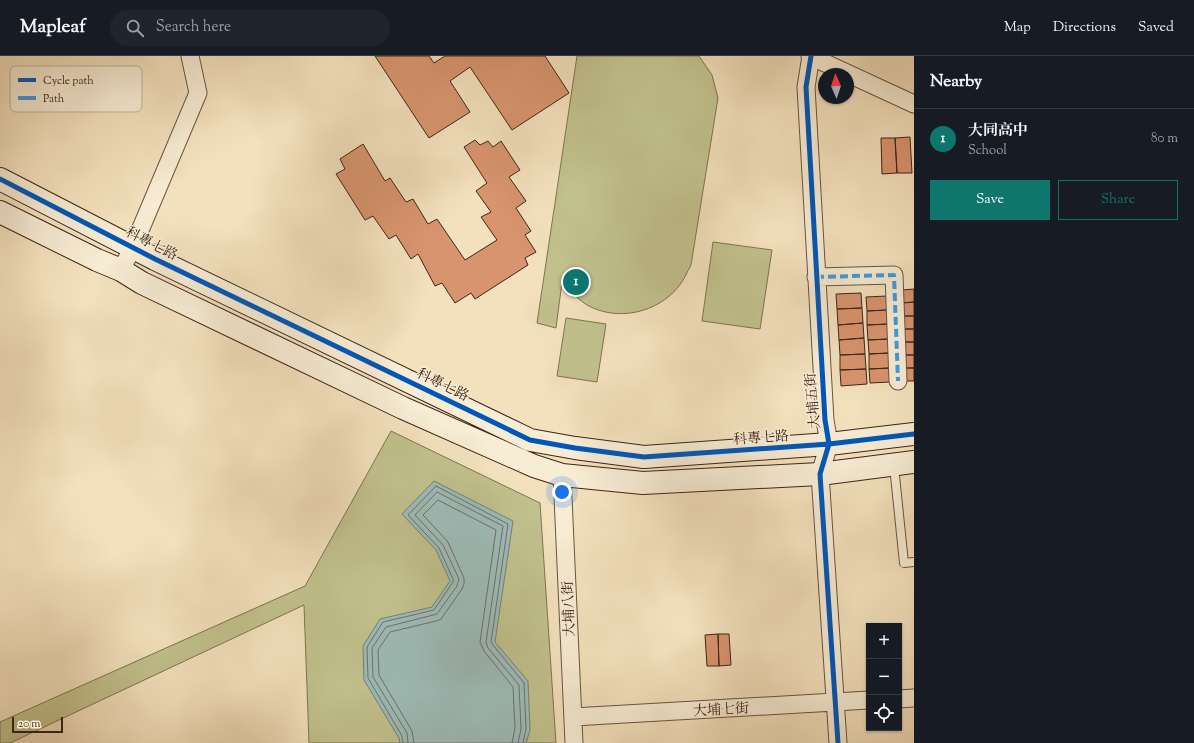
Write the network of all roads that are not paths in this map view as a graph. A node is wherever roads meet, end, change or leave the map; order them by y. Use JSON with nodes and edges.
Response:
{"nodes":[{"id":1,"x":190,"y":56,"type":"edge"},
{"id":2,"x":811,"y":56,"type":"edge"},
{"id":3,"x":914,"y":104,"type":"edge"},
{"id":4,"x":0,"y":179,"type":"edge"},
{"id":5,"x":0,"y":212,"type":"edge"},
{"id":6,"x":133,"y":247,"type":"junction"},
{"id":7,"x":121,"y":270,"type":"junction"},
{"id":8,"x":816,"y":277,"type":"junction"},
{"id":9,"x":898,"y":381,"type":"dead end"},
{"id":10,"x":914,"y":434,"type":"edge"},
{"id":11,"x":829,"y":444,"type":"junction"},
{"id":12,"x":904,"y":464,"type":"edge"},
{"id":13,"x":820,"y":474,"type":"junction"},
{"id":14,"x":562,"y":475,"type":"junction"},
{"id":15,"x":914,"y":562,"type":"edge"},
{"id":16,"x":914,"y":698,"type":"edge"},
{"id":17,"x":902,"y":699,"type":"edge"},
{"id":18,"x":866,"y":700,"type":"edge"},
{"id":19,"x":834,"y":702,"type":"junction"},
{"id":20,"x":573,"y":718,"type":"junction"},
{"id":21,"x":574,"y":743,"type":"edge"},
{"id":22,"x":838,"y":743,"type":"edge"}],
"edges":[{"from":1,"to":6,"type":"street"},
{"from":2,"to":3,"type":"street"},
{"from":2,"to":8,"type":"street","name":"大埔五街"},
{"from":4,"to":6,"type":"street","name":"科專七路"},
{"from":5,"to":7,"type":"street"},
{"from":6,"to":7,"type":"street"},
{"from":6,"to":11,"type":"street","name":"科專七路"},
{"from":7,"to":14,"type":"street"},
{"from":8,"to":9,"type":"street"},
{"from":8,"to":11,"type":"street","name":"大埔五街"},
{"from":10,"to":11,"type":"street","name":"科專七路"},
{"from":11,"to":13,"type":"street","name":"大埔五街"},
{"from":12,"to":13,"type":"street"},
{"from":12,"to":15,"type":"lane"},
{"from":13,"to":14,"type":"street"},
{"from":13,"to":19,"type":"street","name":"大埔五街"},
{"from":14,"to":20,"type":"street","name":"大埔八街"},
{"from":16,"to":17,"type":"street"},
{"from":18,"to":19,"type":"street","name":"大埔七街"},
{"from":19,"to":20,"type":"street","name":"大埔七街"},
{"from":19,"to":22,"type":"street","name":"大埔五街"},
{"from":20,"to":21,"type":"street","name":"大埔八街"}]}
